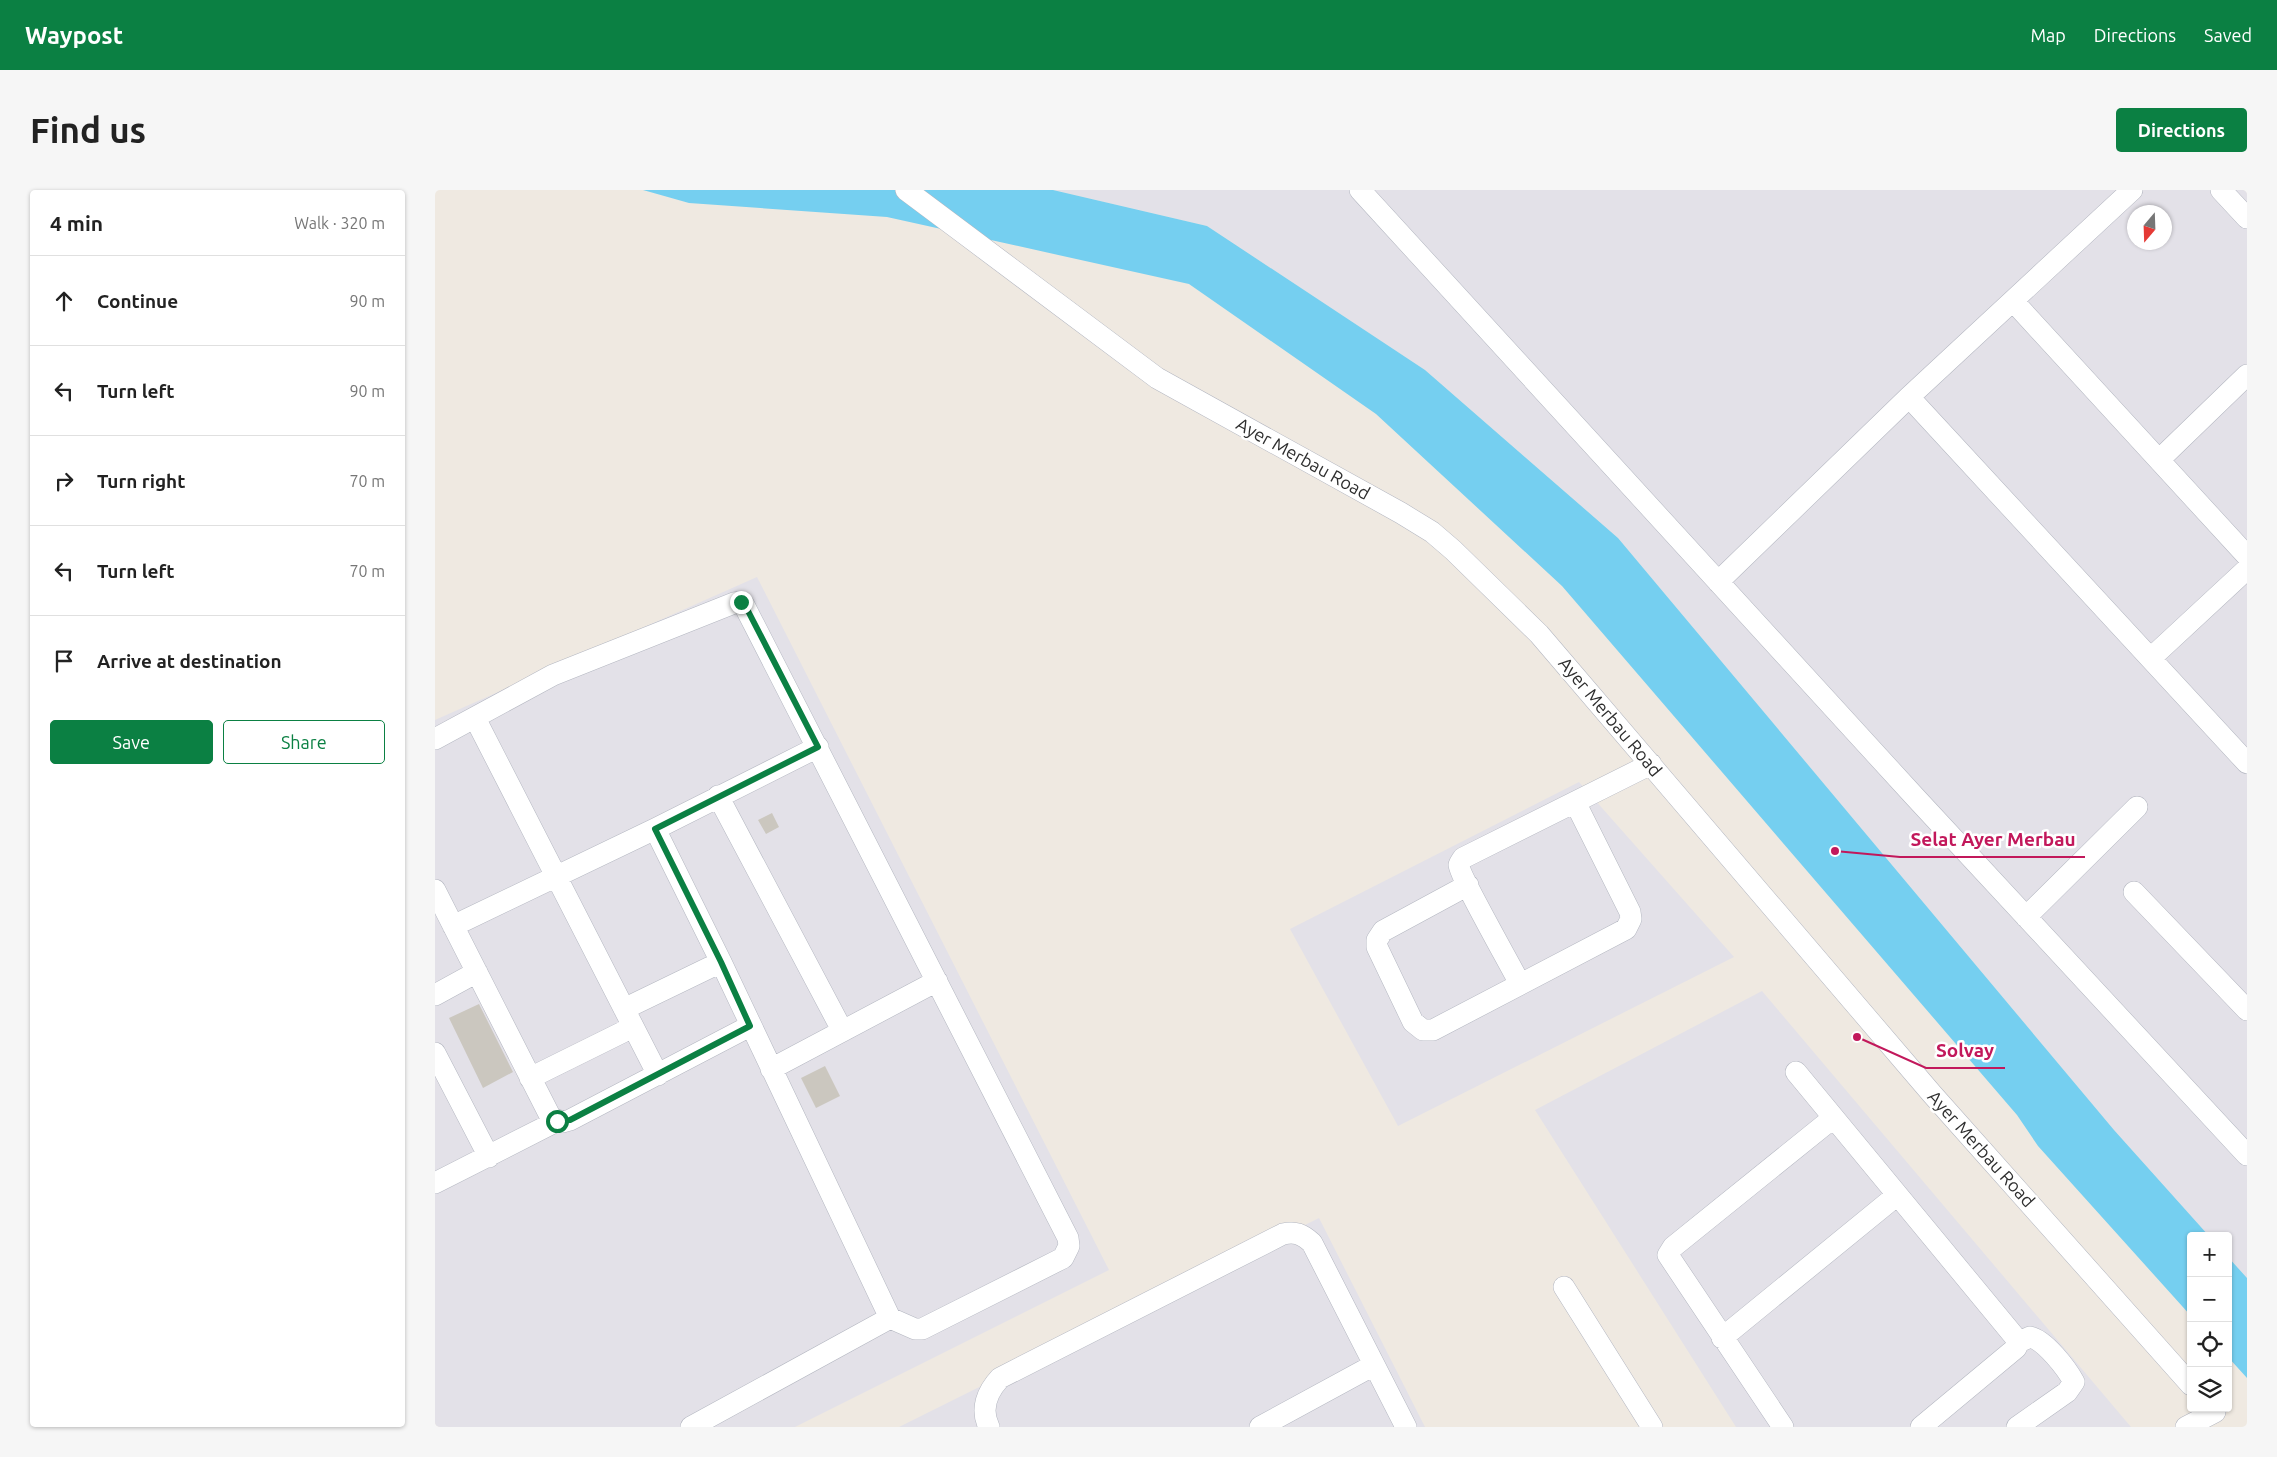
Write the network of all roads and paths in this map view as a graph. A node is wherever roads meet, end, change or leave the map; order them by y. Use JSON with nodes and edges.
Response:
{"nodes":[{"id":1,"x":906,"y":190,"type":"edge"},
{"id":2,"x":1361,"y":190,"type":"edge"},
{"id":3,"x":2132,"y":190,"type":"edge"},
{"id":4,"x":2221,"y":190,"type":"edge"},
{"id":5,"x":2247,"y":218,"type":"edge"},
{"id":6,"x":2013,"y":301,"type":"junction"},
{"id":7,"x":2247,"y":375,"type":"edge"},
{"id":8,"x":1909,"y":397,"type":"junction"},
{"id":9,"x":2159,"y":460,"type":"junction"},
{"id":10,"x":2247,"y":556,"type":"edge"},
{"id":11,"x":2247,"y":569,"type":"edge"},
{"id":12,"x":1719,"y":582,"type":"junction"},
{"id":13,"x":2151,"y":658,"type":"junction"},
{"id":14,"x":475,"y":718,"type":"junction"},
{"id":15,"x":435,"y":739,"type":"edge"},
{"id":16,"x":818,"y":747,"type":"junction"},
{"id":17,"x":2247,"y":763,"type":"edge"},
{"id":18,"x":1651,"y":764,"type":"junction"},
{"id":19,"x":718,"y":796,"type":"junction"},
{"id":20,"x":1575,"y":802,"type":"junction"},
{"id":21,"x":2137,"y":807,"type":"dead end"},
{"id":22,"x":655,"y":829,"type":"junction"},
{"id":23,"x":557,"y":877,"type":"junction"},
{"id":24,"x":1467,"y":885,"type":"junction"},
{"id":25,"x":435,"y":890,"type":"edge"},
{"id":26,"x":2134,"y":892,"type":"dead end"},
{"id":27,"x":2027,"y":917,"type":"junction"},
{"id":28,"x":453,"y":926,"type":"junction"},
{"id":29,"x":721,"y":962,"type":"junction"},
{"id":30,"x":477,"y":972,"type":"junction"},
{"id":31,"x":937,"y":981,"type":"junction"},
{"id":32,"x":1521,"y":984,"type":"junction"},
{"id":33,"x":435,"y":995,"type":"edge"},
{"id":34,"x":2247,"y":1010,"type":"edge"},
{"id":35,"x":629,"y":1018,"type":"junction"},
{"id":36,"x":750,"y":1026,"type":"junction"},
{"id":37,"x":842,"y":1030,"type":"junction"},
{"id":38,"x":435,"y":1053,"type":"edge"},
{"id":39,"x":771,"y":1069,"type":"junction"},
{"id":40,"x":1796,"y":1072,"type":"dead end"},
{"id":41,"x":657,"y":1075,"type":"junction"},
{"id":42,"x":530,"y":1078,"type":"junction"},
{"id":43,"x":1833,"y":1118,"type":"junction"},
{"id":44,"x":557,"y":1121,"type":"junction"},
{"id":45,"x":2247,"y":1155,"type":"edge"},
{"id":46,"x":489,"y":1157,"type":"junction"},
{"id":47,"x":435,"y":1183,"type":"edge"},
{"id":48,"x":1896,"y":1196,"type":"junction"},
{"id":49,"x":1564,"y":1287,"type":"dead end"},
{"id":50,"x":890,"y":1318,"type":"junction"},
{"id":51,"x":1722,"y":1338,"type":"junction"},
{"id":52,"x":2019,"y":1342,"type":"junction"},
{"id":53,"x":1373,"y":1365,"type":"junction"},
{"id":54,"x":2187,"y":1381,"type":"edge"},
{"id":55,"x":2218,"y":1416,"type":"edge"},
{"id":56,"x":1927,"y":1425,"type":"edge"},
{"id":57,"x":691,"y":1427,"type":"edge"},
{"id":58,"x":989,"y":1427,"type":"edge"},
{"id":59,"x":1260,"y":1427,"type":"edge"},
{"id":60,"x":1405,"y":1427,"type":"edge"},
{"id":61,"x":1653,"y":1427,"type":"edge"},
{"id":62,"x":1783,"y":1427,"type":"edge"},
{"id":63,"x":2017,"y":1427,"type":"edge"},
{"id":64,"x":2186,"y":1427,"type":"edge"}],
"edges":[{"from":1,"to":18,"type":"street","name":"Ayer Merbau Road"},
{"from":2,"to":12,"type":"street"},
{"from":3,"to":6,"type":"street"},
{"from":4,"to":5,"type":"street"},
{"from":6,"to":8,"type":"street"},
{"from":6,"to":9,"type":"street"},
{"from":7,"to":9,"type":"street"},
{"from":8,"to":12,"type":"street"},
{"from":8,"to":13,"type":"street"},
{"from":9,"to":10,"type":"street"},
{"from":11,"to":13,"type":"street"},
{"from":12,"to":27,"type":"street"},
{"from":13,"to":17,"type":"street"},
{"from":14,"to":15,"type":"street"},
{"from":14,"to":16,"type":"street"},
{"from":14,"to":23,"type":"street"},
{"from":16,"to":19,"type":"street"},
{"from":16,"to":31,"type":"street"},
{"from":18,"to":20,"type":"street"},
{"from":18,"to":54,"type":"street","name":"Ayer Merbau Road"},
{"from":19,"to":22,"type":"street"},
{"from":19,"to":37,"type":"street"},
{"from":20,"to":24,"type":"street"},
{"from":20,"to":32,"type":"street"},
{"from":21,"to":27,"type":"street"},
{"from":22,"to":23,"type":"street"},
{"from":22,"to":29,"type":"street"},
{"from":23,"to":28,"type":"street"},
{"from":23,"to":35,"type":"street"},
{"from":24,"to":32,"type":"street"},
{"from":24,"to":32,"type":"street"},
{"from":25,"to":28,"type":"street"},
{"from":26,"to":34,"type":"street"},
{"from":27,"to":45,"type":"street"},
{"from":28,"to":30,"type":"street"},
{"from":29,"to":35,"type":"street"},
{"from":29,"to":36,"type":"street"},
{"from":30,"to":33,"type":"street"},
{"from":30,"to":42,"type":"street"},
{"from":31,"to":37,"type":"street"},
{"from":31,"to":50,"type":"street"},
{"from":35,"to":41,"type":"street"},
{"from":35,"to":42,"type":"street"},
{"from":36,"to":39,"type":"street"},
{"from":36,"to":41,"type":"street"},
{"from":37,"to":39,"type":"street"},
{"from":38,"to":46,"type":"street"},
{"from":39,"to":50,"type":"street"},
{"from":40,"to":43,"type":"street"},
{"from":41,"to":44,"type":"street"},
{"from":42,"to":44,"type":"street"},
{"from":43,"to":48,"type":"street"},
{"from":43,"to":51,"type":"street"},
{"from":44,"to":46,"type":"street"},
{"from":46,"to":47,"type":"street"},
{"from":48,"to":51,"type":"street"},
{"from":48,"to":52,"type":"street"},
{"from":49,"to":61,"type":"street"},
{"from":50,"to":57,"type":"street"},
{"from":51,"to":62,"type":"street"},
{"from":52,"to":56,"type":"street"},
{"from":52,"to":63,"type":"street"},
{"from":53,"to":58,"type":"street"},
{"from":53,"to":59,"type":"street"},
{"from":53,"to":60,"type":"street"},
{"from":55,"to":64,"type":"street"}]}
